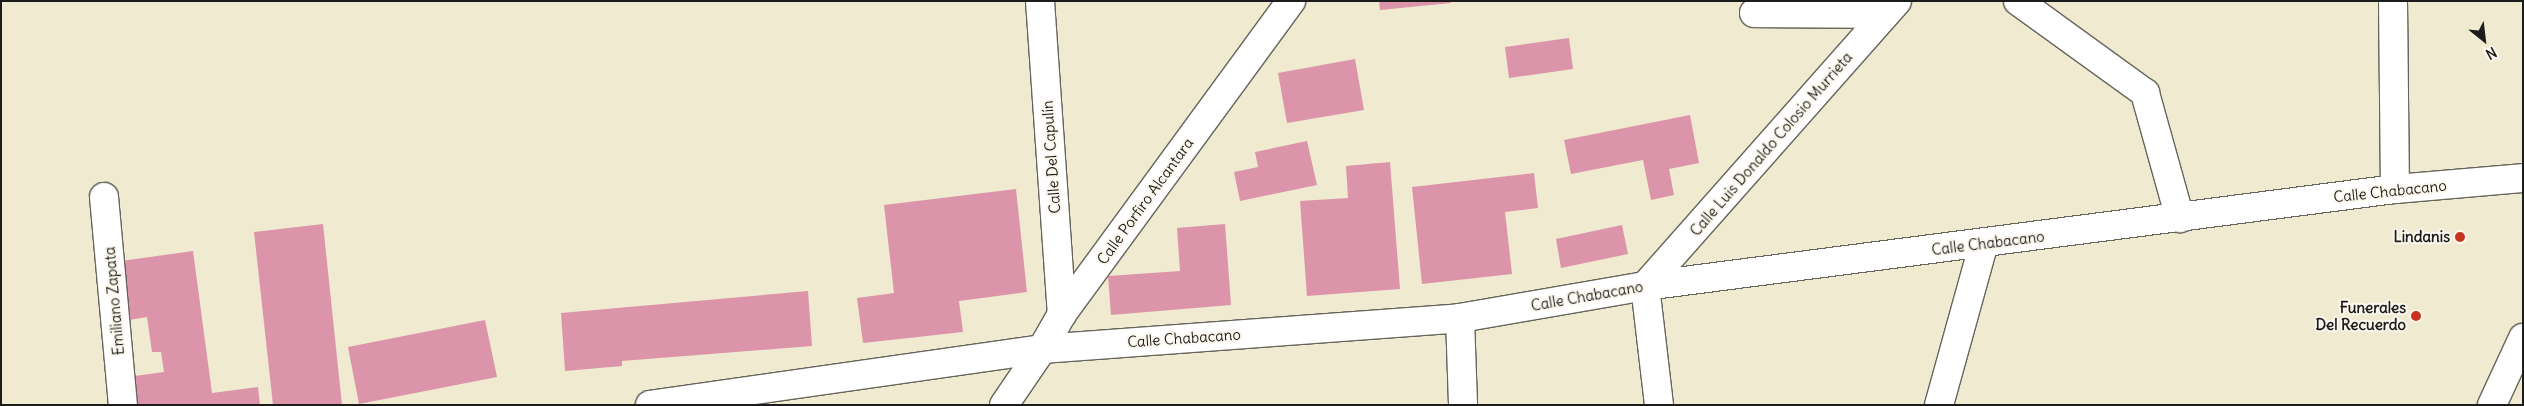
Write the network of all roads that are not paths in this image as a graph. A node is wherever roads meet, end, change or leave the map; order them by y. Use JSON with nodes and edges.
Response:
{"nodes":[{"id":1,"x":1040,"y":1,"type":"edge"},
{"id":2,"x":1292,"y":1,"type":"edge"},
{"id":3,"x":2018,"y":1,"type":"edge"},
{"id":4,"x":2393,"y":1,"type":"edge"},
{"id":5,"x":1891,"y":8,"type":"edge"},
{"id":6,"x":1754,"y":13,"type":"dead end"},
{"id":7,"x":2523,"y":178,"type":"edge"},
{"id":8,"x":2395,"y":189,"type":"junction"},
{"id":9,"x":104,"y":197,"type":"dead end"},
{"id":10,"x":2180,"y":218,"type":"junction"},
{"id":11,"x":1984,"y":244,"type":"junction"},
{"id":12,"x":1645,"y":286,"type":"junction"},
{"id":13,"x":1062,"y":314,"type":"junction"},
{"id":14,"x":1460,"y":318,"type":"junction"},
{"id":15,"x":2523,"y":338,"type":"edge"},
{"id":16,"x":1042,"y":349,"type":"junction"},
{"id":17,"x":123,"y":405,"type":"edge"},
{"id":18,"x":650,"y":405,"type":"edge"},
{"id":19,"x":1004,"y":405,"type":"edge"},
{"id":20,"x":1463,"y":405,"type":"edge"},
{"id":21,"x":1659,"y":405,"type":"edge"},
{"id":22,"x":1939,"y":405,"type":"edge"},
{"id":23,"x":2492,"y":405,"type":"edge"}],
"edges":[{"from":1,"to":13,"type":"street","name":"Calle Del Capulín"},
{"from":2,"to":13,"type":"street","name":"Calle Porfiro Alcantara"},
{"from":3,"to":10,"type":"street"},
{"from":4,"to":8,"type":"street"},
{"from":5,"to":6,"type":"street"},
{"from":5,"to":12,"type":"street","name":"Calle Luis Donaldo Colosio Murrieta"},
{"from":7,"to":8,"type":"street","name":"Calle Chabacano"},
{"from":8,"to":10,"type":"street","name":"Calle Chabacano"},
{"from":9,"to":17,"type":"street","name":"Emiliano Zapata"},
{"from":10,"to":11,"type":"street","name":"Calle Chabacano"},
{"from":11,"to":12,"type":"street","name":"Calle Chabacano"},
{"from":11,"to":22,"type":"street"},
{"from":12,"to":14,"type":"street","name":"Calle Chabacano"},
{"from":12,"to":21,"type":"street"},
{"from":13,"to":16,"type":"street","name":"Calle Porfiro Alcantara"},
{"from":14,"to":16,"type":"street","name":"Calle Chabacano"},
{"from":14,"to":20,"type":"street"},
{"from":15,"to":23,"type":"street"},
{"from":16,"to":18,"type":"street","name":"Calle Chabacano"},
{"from":16,"to":19,"type":"street","name":"Calle Porfiro Alcantara"}]}
